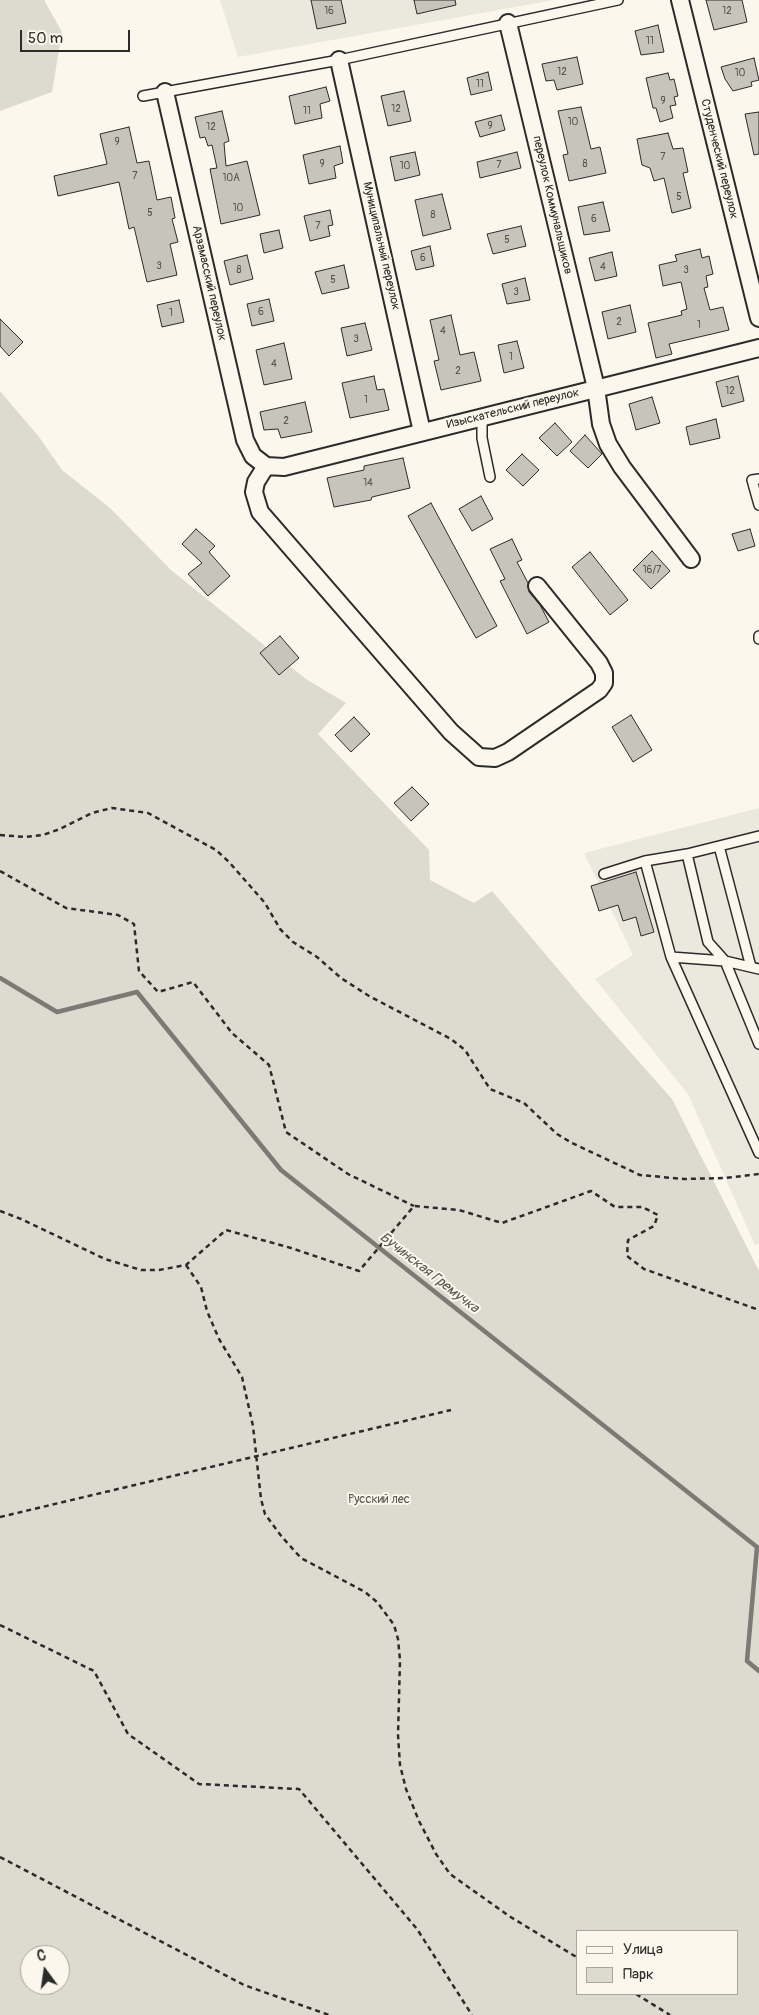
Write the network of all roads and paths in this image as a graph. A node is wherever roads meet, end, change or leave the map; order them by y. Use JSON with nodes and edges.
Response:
{"nodes":[{"id":1,"x":618,"y":0,"type":"edge"},
{"id":2,"x":680,"y":0,"type":"edge"},
{"id":3,"x":602,"y":2,"type":"edge"},
{"id":4,"x":508,"y":23,"type":"junction"},
{"id":5,"x":339,"y":60,"type":"junction"},
{"id":6,"x":165,"y":92,"type":"junction"},
{"id":7,"x":143,"y":96,"type":"dead end"},
{"id":8,"x":759,"y":318,"type":"edge"},
{"id":9,"x":759,"y":348,"type":"edge"},
{"id":10,"x":596,"y":388,"type":"junction"},
{"id":11,"x":482,"y":418,"type":"junction"},
{"id":12,"x":422,"y":432,"type":"junction"},
{"id":13,"x":266,"y":466,"type":"junction"},
{"id":14,"x":490,"y":477,"type":"dead end"},
{"id":15,"x":759,"y":478,"type":"edge"},
{"id":16,"x":759,"y":505,"type":"edge"},
{"id":17,"x":691,"y":559,"type":"dead end"},
{"id":18,"x":537,"y":586,"type":"dead end"},
{"id":19,"x":0,"y":834,"type":"edge"},
{"id":20,"x":759,"y":836,"type":"edge"},
{"id":21,"x":719,"y":846,"type":"junction"},
{"id":22,"x":687,"y":854,"type":"junction"},
{"id":23,"x":645,"y":861,"type":"junction"},
{"id":24,"x":0,"y":871,"type":"edge"},
{"id":25,"x":604,"y":874,"type":"dead end"},
{"id":26,"x":671,"y":957,"type":"junction"},
{"id":27,"x":725,"y":961,"type":"junction"},
{"id":28,"x":755,"y":968,"type":"edge"},
{"id":29,"x":759,"y":1018,"type":"edge"},
{"id":30,"x":749,"y":1022,"type":"junction"},
{"id":31,"x":759,"y":1044,"type":"edge"},
{"id":32,"x":759,"y":1153,"type":"edge"},
{"id":33,"x":759,"y":1174,"type":"edge"},
{"id":34,"x":414,"y":1206,"type":"junction"},
{"id":35,"x":0,"y":1211,"type":"edge"},
{"id":36,"x":186,"y":1265,"type":"junction"},
{"id":37,"x":759,"y":1310,"type":"edge"},
{"id":38,"x":450,"y":1410,"type":"dead end"},
{"id":39,"x":256,"y":1455,"type":"junction"},
{"id":40,"x":0,"y":1517,"type":"edge"},
{"id":41,"x":0,"y":1625,"type":"edge"},
{"id":42,"x":0,"y":1857,"type":"edge"},
{"id":43,"x":576,"y":1957,"type":"edge"},
{"id":44,"x":638,"y":1995,"type":"edge"},
{"id":45,"x":329,"y":2015,"type":"edge"},
{"id":46,"x":472,"y":2015,"type":"edge"},
{"id":47,"x":670,"y":2015,"type":"edge"}],
"edges":[{"from":1,"to":3,"type":"lane"},
{"from":2,"to":8,"type":"street","name":"Студенческий переулок"},
{"from":3,"to":4,"type":"lane"},
{"from":4,"to":5,"type":"lane"},
{"from":4,"to":10,"type":"street","name":"переулок Коммунальщиков"},
{"from":5,"to":6,"type":"lane"},
{"from":5,"to":12,"type":"street","name":"Муниципальный переулок"},
{"from":6,"to":7,"type":"lane"},
{"from":6,"to":13,"type":"street","name":"Арзамасский переулок"},
{"from":9,"to":10,"type":"street","name":"Изыскательский переулок"},
{"from":10,"to":11,"type":"street","name":"Изыскательский переулок"},
{"from":10,"to":17,"type":"street","name":"переулок Коммунальщиков"},
{"from":11,"to":12,"type":"street","name":"Изыскательский переулок"},
{"from":11,"to":14,"type":"lane"},
{"from":12,"to":13,"type":"street","name":"Изыскательский переулок"},
{"from":13,"to":18,"type":"street"},
{"from":15,"to":16,"type":"lane"},
{"from":19,"to":33,"type":"path"},
{"from":20,"to":21,"type":"lane"},
{"from":21,"to":22,"type":"lane"},
{"from":21,"to":28,"type":"lane"},
{"from":22,"to":23,"type":"lane"},
{"from":22,"to":27,"type":"lane"},
{"from":23,"to":25,"type":"lane"},
{"from":23,"to":26,"type":"lane"},
{"from":24,"to":34,"type":"path"},
{"from":26,"to":27,"type":"lane"},
{"from":26,"to":32,"type":"lane"},
{"from":27,"to":28,"type":"lane"},
{"from":27,"to":30,"type":"lane"},
{"from":29,"to":30,"type":"lane"},
{"from":30,"to":31,"type":"lane"},
{"from":34,"to":36,"type":"path"},
{"from":34,"to":37,"type":"path"},
{"from":35,"to":36,"type":"path"},
{"from":36,"to":39,"type":"path"},
{"from":38,"to":39,"type":"path"},
{"from":39,"to":40,"type":"path"},
{"from":39,"to":43,"type":"path"},
{"from":41,"to":46,"type":"path"},
{"from":42,"to":45,"type":"path"},
{"from":44,"to":47,"type":"path"}]}
